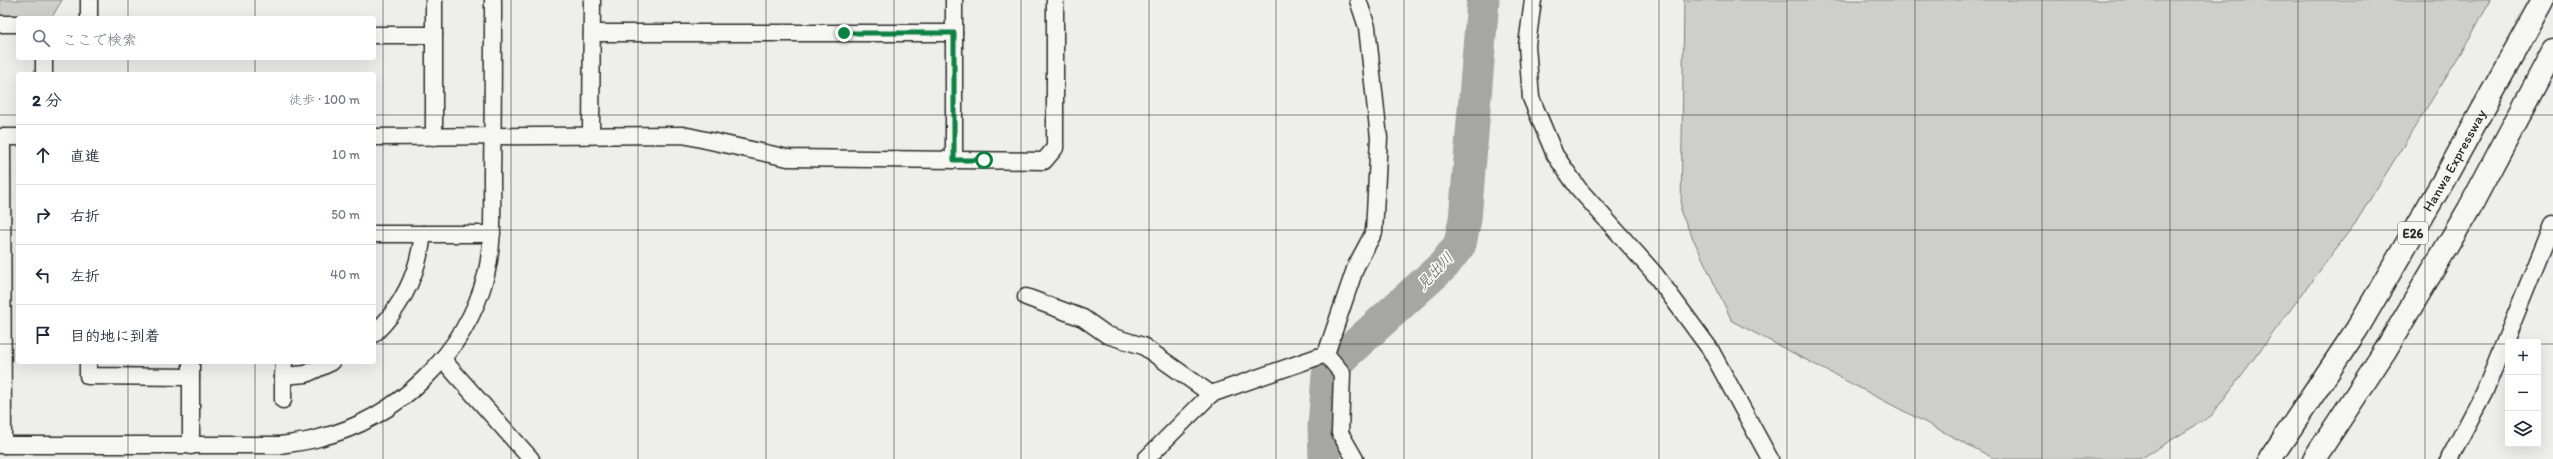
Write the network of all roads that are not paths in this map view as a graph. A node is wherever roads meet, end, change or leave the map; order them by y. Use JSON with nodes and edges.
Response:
{"nodes":[{"id":1,"x":89,"y":0,"type":"edge"},
{"id":2,"x":434,"y":0,"type":"edge"},
{"id":3,"x":493,"y":0,"type":"edge"},
{"id":4,"x":592,"y":0,"type":"edge"},
{"id":5,"x":954,"y":0,"type":"edge"},
{"id":6,"x":1055,"y":0,"type":"edge"},
{"id":7,"x":1358,"y":0,"type":"edge"},
{"id":8,"x":1533,"y":0,"type":"edge"},
{"id":9,"x":2543,"y":0,"type":"edge"},
{"id":10,"x":89,"y":16,"type":"edge"},
{"id":11,"x":0,"y":24,"type":"edge"},
{"id":12,"x":16,"y":24,"type":"edge"},
{"id":13,"x":592,"y":33,"type":"junction"},
{"id":14,"x":954,"y":33,"type":"junction"},
{"id":15,"x":376,"y":35,"type":"edge"},
{"id":16,"x":434,"y":35,"type":"junction"},
{"id":17,"x":2553,"y":51,"type":"edge"},
{"id":18,"x":44,"y":60,"type":"edge"},
{"id":19,"x":44,"y":72,"type":"edge"},
{"id":20,"x":591,"y":135,"type":"junction"},
{"id":21,"x":7,"y":137,"type":"edge"},
{"id":22,"x":376,"y":137,"type":"edge"},
{"id":23,"x":434,"y":137,"type":"junction"},
{"id":24,"x":493,"y":137,"type":"junction"},
{"id":25,"x":954,"y":160,"type":"junction"},
{"id":26,"x":2553,"y":223,"type":"edge"},
{"id":27,"x":376,"y":234,"type":"edge"},
{"id":28,"x":423,"y":234,"type":"junction"},
{"id":29,"x":492,"y":234,"type":"junction"},
{"id":30,"x":1026,"y":297,"type":"dead end"},
{"id":31,"x":376,"y":332,"type":"edge"},
{"id":32,"x":1326,"y":354,"type":"junction"},
{"id":33,"x":443,"y":360,"type":"junction"},
{"id":34,"x":88,"y":364,"type":"edge"},
{"id":35,"x":328,"y":364,"type":"edge"},
{"id":36,"x":191,"y":369,"type":"edge"},
{"id":37,"x":284,"y":369,"type":"edge"},
{"id":38,"x":2,"y":374,"type":"edge"},
{"id":39,"x":1211,"y":394,"type":"junction"},
{"id":40,"x":283,"y":400,"type":"dead end"},
{"id":41,"x":2,"y":445,"type":"edge"},
{"id":42,"x":191,"y":446,"type":"junction"},
{"id":43,"x":82,"y":452,"type":"edge"},
{"id":44,"x":521,"y":456,"type":"edge"},
{"id":45,"x":1146,"y":459,"type":"edge"},
{"id":46,"x":1355,"y":459,"type":"edge"},
{"id":47,"x":1770,"y":459,"type":"edge"},
{"id":48,"x":2270,"y":459,"type":"edge"},
{"id":49,"x":2314,"y":459,"type":"edge"},
{"id":50,"x":2450,"y":459,"type":"edge"}],
"edges":[{"from":1,"to":10,"type":"street"},
{"from":2,"to":16,"type":"street"},
{"from":3,"to":24,"type":"street"},
{"from":4,"to":13,"type":"street"},
{"from":5,"to":14,"type":"street"},
{"from":6,"to":25,"type":"street"},
{"from":7,"to":32,"type":"street"},
{"from":8,"to":47,"type":"street"},
{"from":9,"to":48,"type":"highway","name":"Hanwa Expressway","number":"E26"},
{"from":11,"to":12,"type":"street"},
{"from":13,"to":14,"type":"street"},
{"from":13,"to":20,"type":"street"},
{"from":14,"to":25,"type":"street"},
{"from":15,"to":16,"type":"street"},
{"from":16,"to":23,"type":"street"},
{"from":17,"to":49,"type":"highway","number":"E26"},
{"from":18,"to":19,"type":"street"},
{"from":20,"to":24,"type":"street"},
{"from":20,"to":25,"type":"street"},
{"from":21,"to":38,"type":"street"},
{"from":22,"to":23,"type":"street"},
{"from":23,"to":24,"type":"street"},
{"from":24,"to":29,"type":"street"},
{"from":26,"to":50,"type":"street"},
{"from":27,"to":28,"type":"street"},
{"from":28,"to":29,"type":"street"},
{"from":28,"to":31,"type":"street"},
{"from":29,"to":33,"type":"street"},
{"from":30,"to":39,"type":"street"},
{"from":32,"to":39,"type":"street"},
{"from":32,"to":46,"type":"street"},
{"from":33,"to":42,"type":"street"},
{"from":33,"to":44,"type":"street"},
{"from":34,"to":36,"type":"street"},
{"from":35,"to":37,"type":"street"},
{"from":36,"to":42,"type":"street"},
{"from":37,"to":40,"type":"street"},
{"from":38,"to":41,"type":"street"},
{"from":39,"to":45,"type":"street"},
{"from":41,"to":43,"type":"street"},
{"from":42,"to":43,"type":"street"}]}
